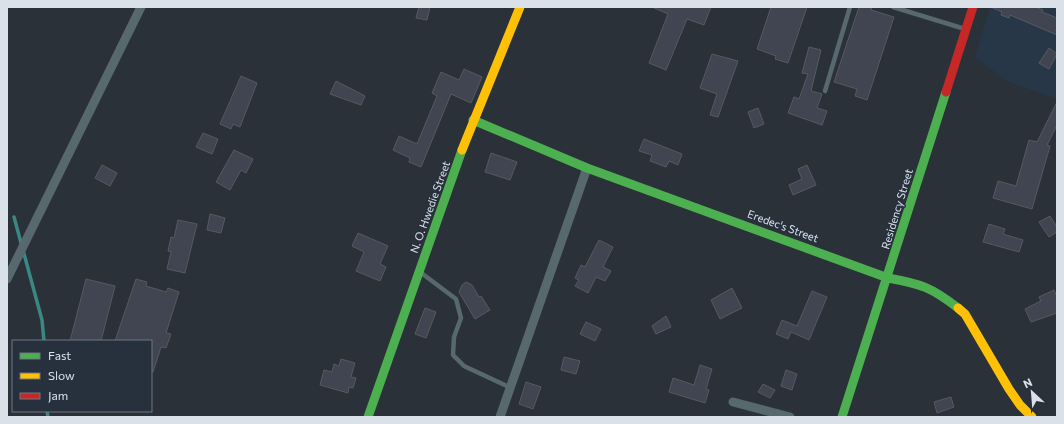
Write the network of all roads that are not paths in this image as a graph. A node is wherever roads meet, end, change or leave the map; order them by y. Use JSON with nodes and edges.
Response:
{"nodes":[{"id":1,"x":520,"y":7,"type":"edge"},
{"id":2,"x":850,"y":7,"type":"edge"},
{"id":3,"x":893,"y":7,"type":"edge"},
{"id":4,"x":973,"y":7,"type":"edge"},
{"id":5,"x":138,"y":8,"type":"edge"},
{"id":6,"x":966,"y":30,"type":"junction"},
{"id":7,"x":825,"y":91,"type":"dead end"},
{"id":8,"x":473,"y":120,"type":"junction"},
{"id":9,"x":587,"y":168,"type":"junction"},
{"id":10,"x":420,"y":271,"type":"junction"},
{"id":11,"x":888,"y":278,"type":"junction"},
{"id":12,"x":7,"y":279,"type":"edge"},
{"id":13,"x":511,"y":388,"type":"junction"},
{"id":14,"x":733,"y":402,"type":"dead end"},
{"id":15,"x":368,"y":417,"type":"edge"},
{"id":16,"x":500,"y":417,"type":"edge"},
{"id":17,"x":790,"y":417,"type":"edge"},
{"id":18,"x":842,"y":417,"type":"edge"},
{"id":19,"x":1032,"y":417,"type":"edge"}],
"edges":[{"from":1,"to":8,"type":"street","name":"N. O. Hwedie Street"},
{"from":2,"to":7,"type":"lane"},
{"from":3,"to":6,"type":"lane"},
{"from":4,"to":6,"type":"street","name":"Residency Street"},
{"from":5,"to":12,"type":"street"},
{"from":6,"to":11,"type":"street","name":"Residency Street"},
{"from":8,"to":9,"type":"street","name":"Eredec's Street"},
{"from":8,"to":10,"type":"street","name":"N. O. Hwedie Street"},
{"from":9,"to":11,"type":"street","name":"Eredec's Street"},
{"from":9,"to":13,"type":"street"},
{"from":10,"to":13,"type":"lane"},
{"from":10,"to":15,"type":"street","name":"N. O. Hwedie Street"},
{"from":11,"to":18,"type":"street","name":"Residency Street"},
{"from":11,"to":19,"type":"street","name":"Eredec's Street"},
{"from":13,"to":16,"type":"street"},
{"from":14,"to":17,"type":"street"}]}
